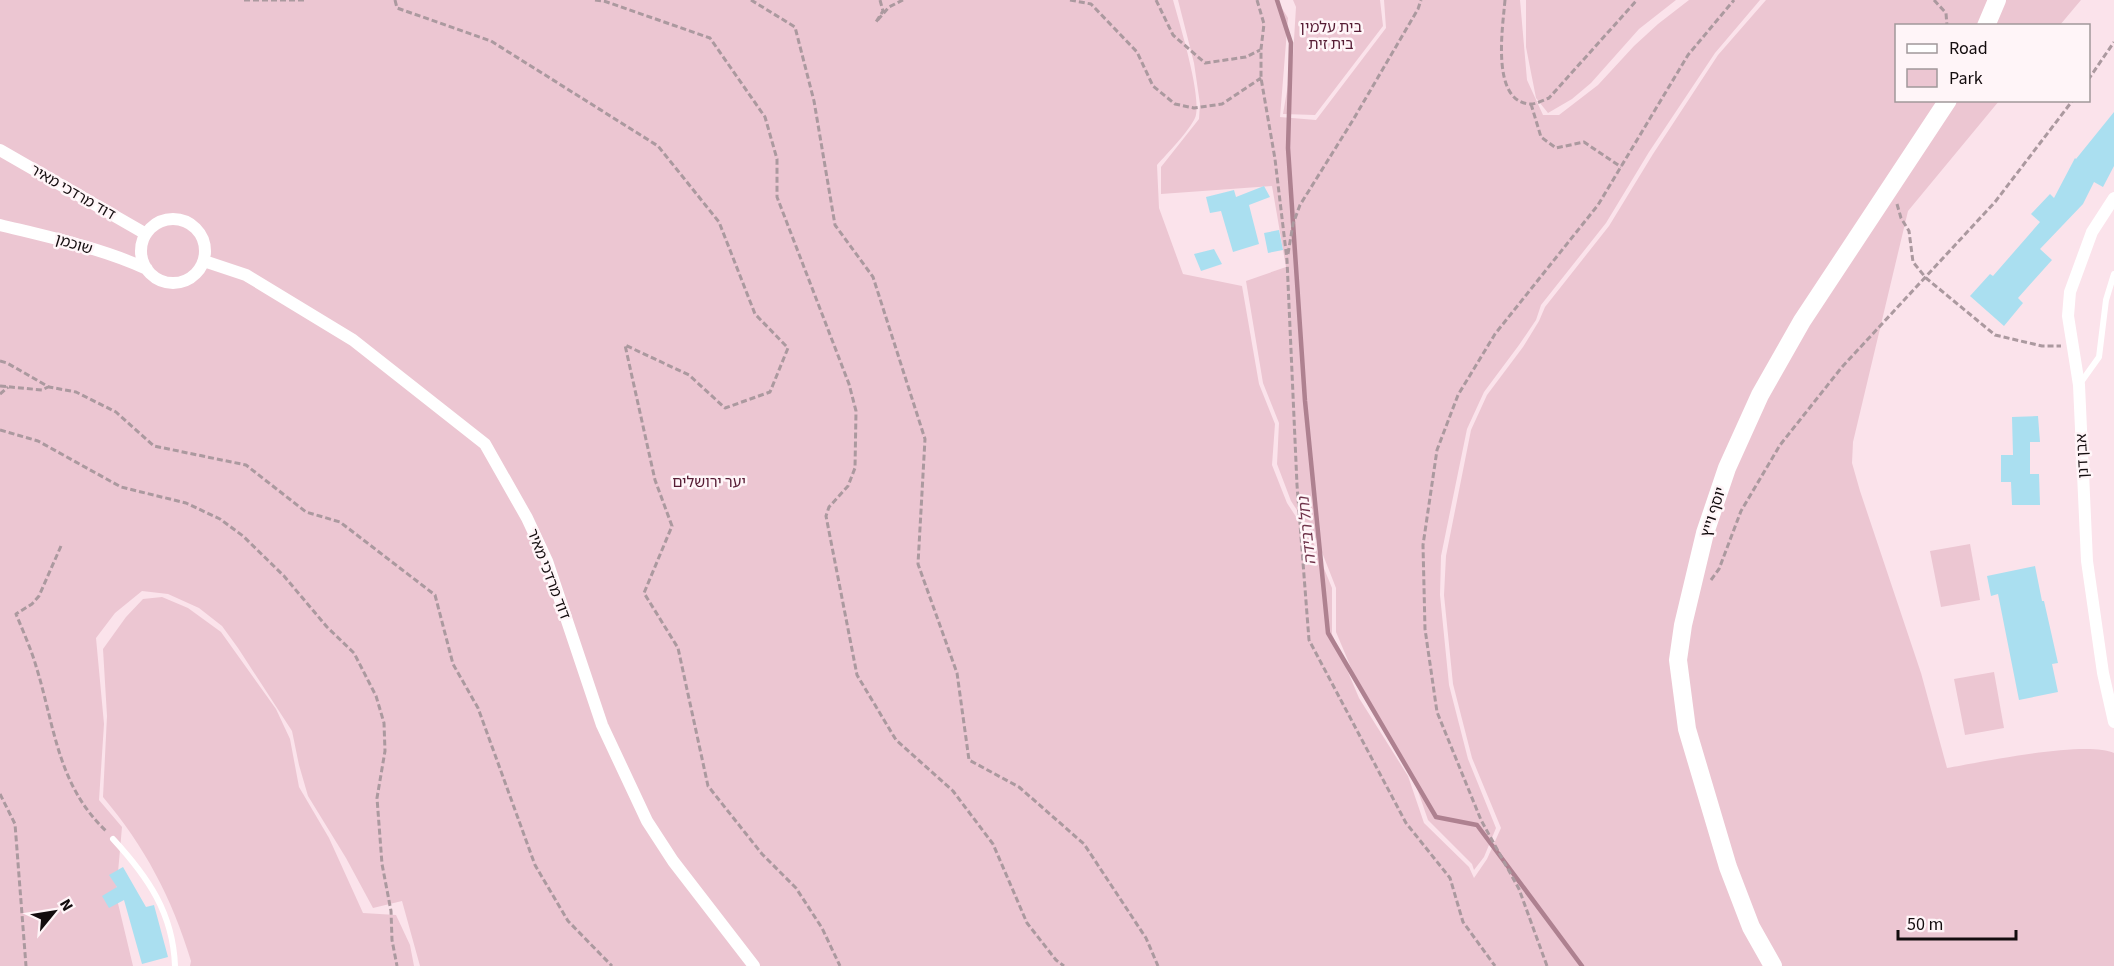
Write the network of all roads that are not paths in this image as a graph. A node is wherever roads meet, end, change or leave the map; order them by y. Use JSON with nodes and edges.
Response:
{"nodes":[{"id":1,"x":1997,"y":0,"type":"edge"},
{"id":2,"x":1987,"y":24,"type":"edge"},
{"id":3,"x":1947,"y":102,"type":"edge"},
{"id":4,"x":0,"y":150,"type":"edge"},
{"id":5,"x":2114,"y":198,"type":"edge"},
{"id":6,"x":0,"y":225,"type":"edge"},
{"id":7,"x":146,"y":234,"type":"junction"},
{"id":8,"x":204,"y":261,"type":"junction"},
{"id":9,"x":147,"y":269,"type":"junction"},
{"id":10,"x":2114,"y":274,"type":"edge"},
{"id":11,"x":2079,"y":385,"type":"junction"},
{"id":12,"x":2114,"y":722,"type":"edge"},
{"id":13,"x":113,"y":839,"type":"road end"},
{"id":14,"x":175,"y":966,"type":"edge"},
{"id":15,"x":754,"y":966,"type":"edge"},
{"id":16,"x":1773,"y":966,"type":"edge"}],
"edges":[{"from":1,"to":2,"type":"main road"},
{"from":3,"to":16,"type":"main road","name":"יוסף וייץ"},
{"from":4,"to":7,"type":"street","name":"דוד מרדכי מאיר"},
{"from":5,"to":11,"type":"street","name":"אבן דנן"},
{"from":6,"to":9,"type":"street","name":"שוכמן"},
{"from":7,"to":8,"type":"street"},
{"from":7,"to":9,"type":"street"},
{"from":8,"to":9,"type":"street"},
{"from":8,"to":15,"type":"street","name":"דוד מרדכי מאיר"},
{"from":10,"to":11,"type":"lane"},
{"from":11,"to":12,"type":"street","name":"אבן דנן"},
{"from":13,"to":14,"type":"lane"}]}
